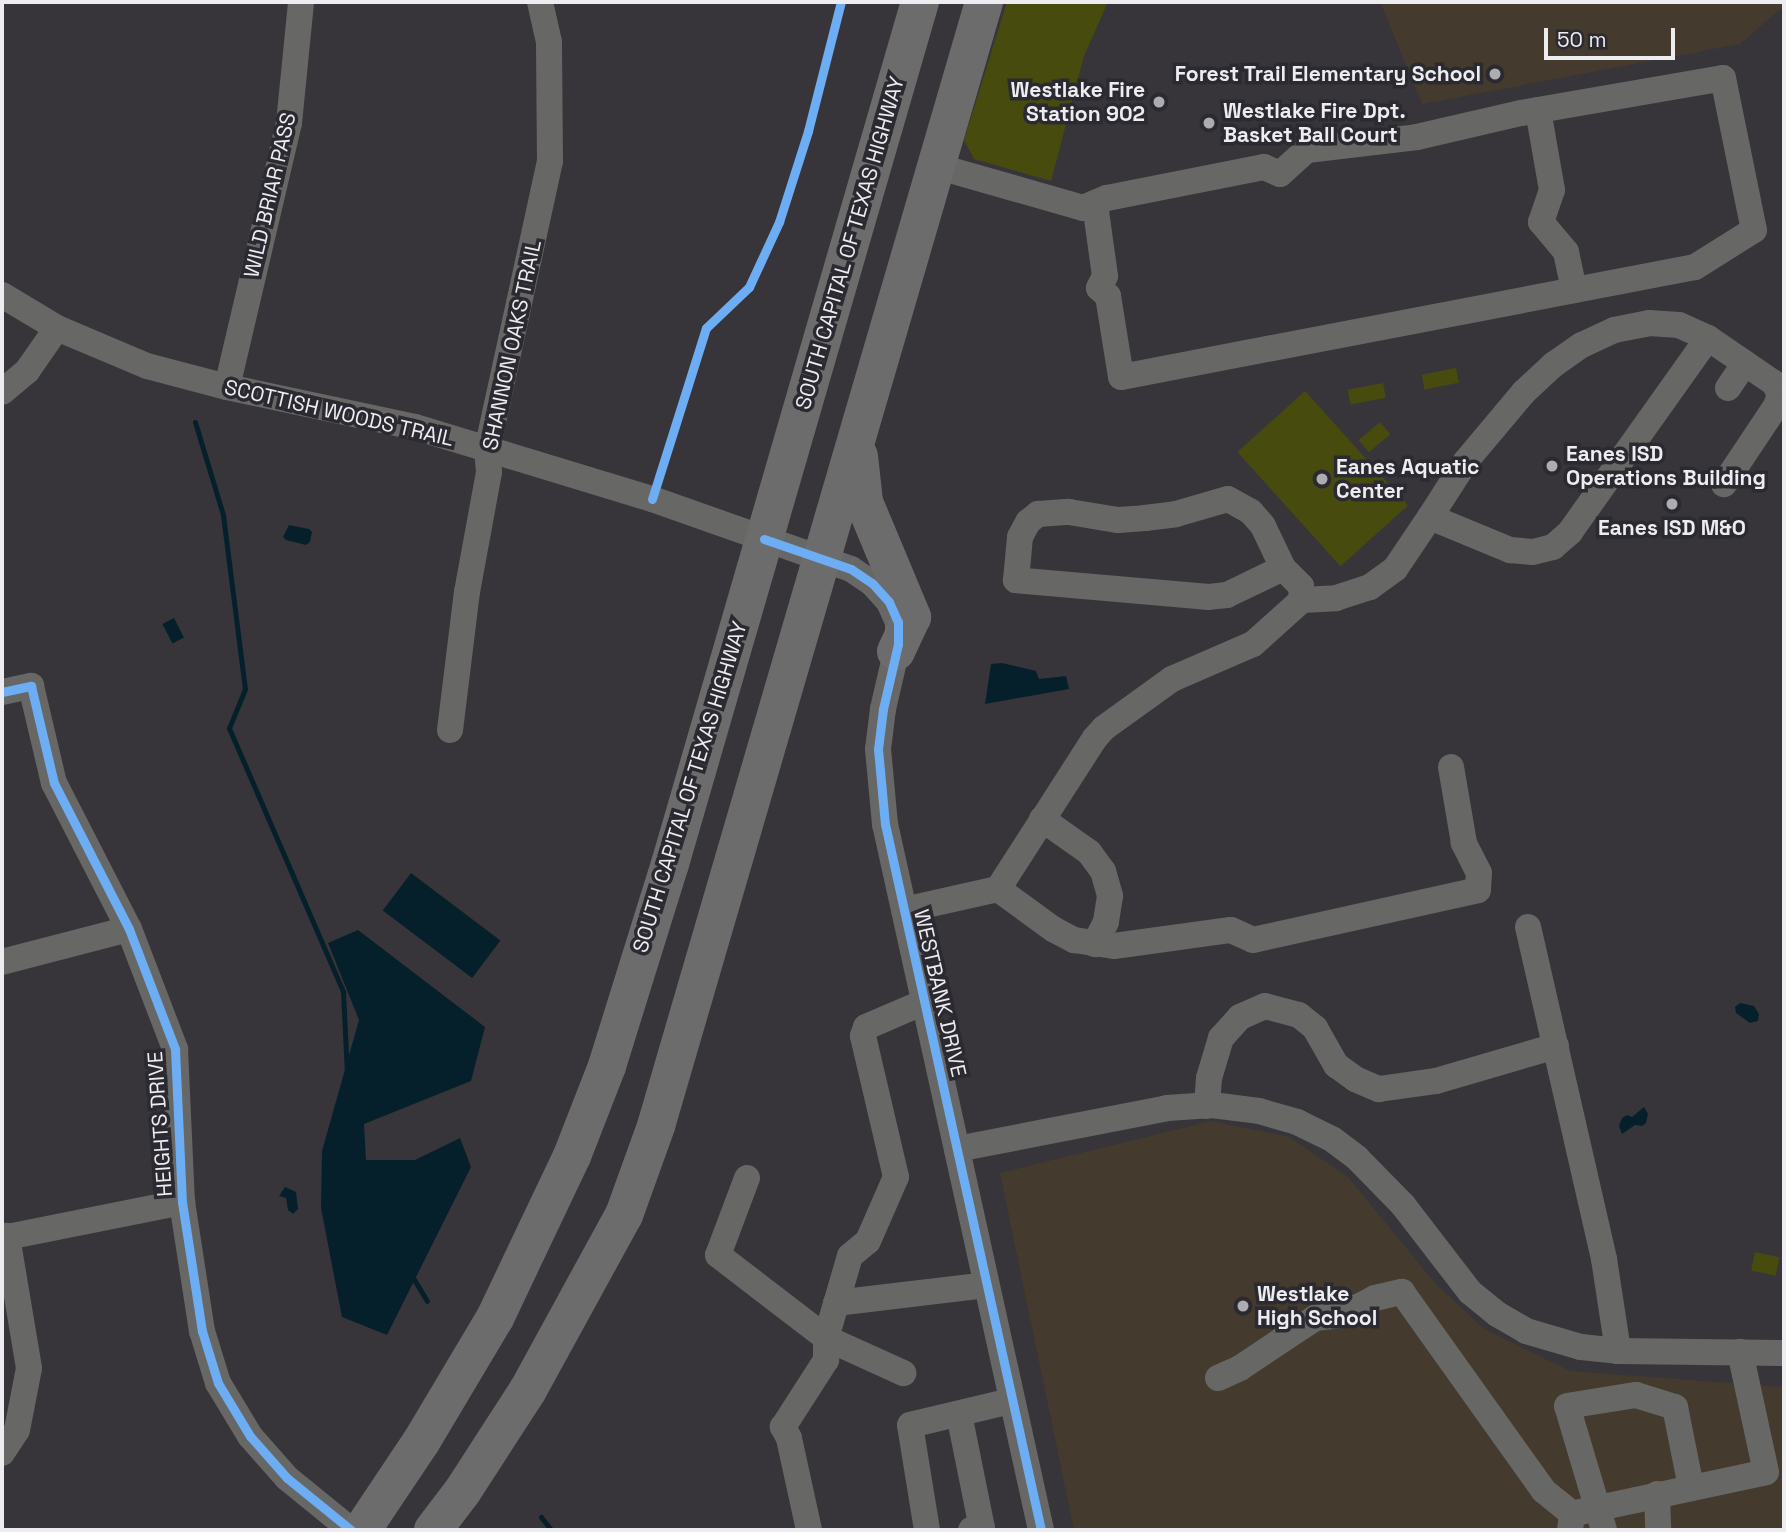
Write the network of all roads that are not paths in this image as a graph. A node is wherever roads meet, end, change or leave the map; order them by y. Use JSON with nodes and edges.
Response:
{"nodes":[{"id":1,"x":301,"y":2,"type":"edge"},
{"id":2,"x":540,"y":2,"type":"edge"},
{"id":3,"x":920,"y":2,"type":"edge"},
{"id":4,"x":984,"y":2,"type":"edge"},
{"id":5,"x":1538,"y":110,"type":"junction"},
{"id":6,"x":936,"y":166,"type":"junction"},
{"id":7,"x":1095,"y":204,"type":"junction"},
{"id":8,"x":1574,"y":290,"type":"junction"},
{"id":9,"x":2,"y":295,"type":"edge"},
{"id":10,"x":57,"y":328,"type":"junction"},
{"id":11,"x":1708,"y":338,"type":"junction"},
{"id":12,"x":1745,"y":363,"type":"junction"},
{"id":13,"x":227,"y":387,"type":"junction"},
{"id":14,"x":1728,"y":388,"type":"dead end"},
{"id":15,"x":2,"y":392,"type":"edge"},
{"id":16,"x":858,"y":436,"type":"junction"},
{"id":17,"x":487,"y":450,"type":"junction"},
{"id":18,"x":1724,"y":484,"type":"dead end"},
{"id":19,"x":1430,"y":517,"type":"junction"},
{"id":20,"x":764,"y":539,"type":"junction"},
{"id":21,"x":822,"y":559,"type":"junction"},
{"id":22,"x":1283,"y":568,"type":"junction"},
{"id":23,"x":1302,"y":600,"type":"junction"},
{"id":24,"x":896,"y":651,"type":"junction"},
{"id":25,"x":2,"y":692,"type":"edge"},
{"id":26,"x":450,"y":730,"type":"dead end"},
{"id":27,"x":1451,"y":767,"type":"dead end"},
{"id":28,"x":1042,"y":820,"type":"junction"},
{"id":29,"x":999,"y":889,"type":"junction"},
{"id":30,"x":904,"y":910,"type":"junction"},
{"id":31,"x":1528,"y":927,"type":"dead end"},
{"id":32,"x":129,"y":929,"type":"junction"},
{"id":33,"x":1095,"y":944,"type":"junction"},
{"id":34,"x":2,"y":962,"type":"edge"},
{"id":35,"x":925,"y":1002,"type":"junction"},
{"id":36,"x":1556,"y":1046,"type":"junction"},
{"id":37,"x":1207,"y":1105,"type":"junction"},
{"id":38,"x":957,"y":1149,"type":"junction"},
{"id":39,"x":747,"y":1178,"type":"dead end"},
{"id":40,"x":182,"y":1202,"type":"junction"},
{"id":41,"x":4,"y":1237,"type":"edge"},
{"id":42,"x":986,"y":1285,"type":"junction"},
{"id":43,"x":836,"y":1304,"type":"junction"},
{"id":44,"x":826,"y":1338,"type":"junction"},
{"id":45,"x":1618,"y":1351,"type":"junction"},
{"id":46,"x":1740,"y":1352,"type":"junction"},
{"id":47,"x":1784,"y":1353,"type":"edge"},
{"id":48,"x":903,"y":1373,"type":"dead end"},
{"id":49,"x":1218,"y":1378,"type":"dead end"},
{"id":50,"x":1011,"y":1401,"type":"junction"},
{"id":51,"x":959,"y":1413,"type":"junction"},
{"id":52,"x":2,"y":1453,"type":"edge"},
{"id":53,"x":1775,"y":1471,"type":"edge"},
{"id":54,"x":1691,"y":1487,"type":"junction"},
{"id":55,"x":1657,"y":1494,"type":"junction"},
{"id":56,"x":1601,"y":1519,"type":"edge"},
{"id":57,"x":1571,"y":1522,"type":"edge"},
{"id":58,"x":351,"y":1530,"type":"edge"},
{"id":59,"x":362,"y":1530,"type":"edge"},
{"id":60,"x":433,"y":1530,"type":"edge"},
{"id":61,"x":808,"y":1530,"type":"edge"},
{"id":62,"x":927,"y":1530,"type":"edge"},
{"id":63,"x":971,"y":1530,"type":"edge"},
{"id":64,"x":1041,"y":1530,"type":"edge"},
{"id":65,"x":1658,"y":1530,"type":"edge"}],
"edges":[{"from":1,"to":13,"type":"street","name":"WILD BRIAR PASS"},
{"from":2,"to":17,"type":"street","name":"SHANNON OAKS TRAIL"},
{"from":3,"to":20,"type":"highway","name":"SOUTH CAPITAL OF TEXAS HIGHWAY"},
{"from":4,"to":6,"type":"highway"},
{"from":5,"to":7,"type":"street"},
{"from":5,"to":8,"type":"street"},
{"from":5,"to":8,"type":"street"},
{"from":6,"to":7,"type":"street"},
{"from":6,"to":16,"type":"highway"},
{"from":7,"to":8,"type":"street"},
{"from":9,"to":10,"type":"street","name":"SCOTTISH WOODS TRAIL"},
{"from":10,"to":13,"type":"street","name":"SCOTTISH WOODS TRAIL"},
{"from":10,"to":15,"type":"street"},
{"from":11,"to":12,"type":"street"},
{"from":11,"to":19,"type":"street"},
{"from":11,"to":19,"type":"street"},
{"from":12,"to":14,"type":"street"},
{"from":12,"to":18,"type":"street"},
{"from":13,"to":17,"type":"street","name":"SCOTTISH WOODS TRAIL"},
{"from":16,"to":21,"type":"highway"},
{"from":16,"to":24,"type":"highway"},
{"from":17,"to":20,"type":"street","name":"SCOTTISH WOODS TRAIL"},
{"from":17,"to":26,"type":"street","name":"SHANNON OAKS TRAIL"},
{"from":19,"to":23,"type":"street"},
{"from":20,"to":21,"type":"street","name":"WESTBANK DRIVE"},
{"from":20,"to":59,"type":"highway","name":"SOUTH CAPITAL OF TEXAS HIGHWAY"},
{"from":21,"to":24,"type":"street","name":"WESTBANK DRIVE"},
{"from":21,"to":60,"type":"highway"},
{"from":22,"to":22,"type":"street"},
{"from":22,"to":23,"type":"street"},
{"from":23,"to":28,"type":"street"},
{"from":24,"to":30,"type":"street","name":"WESTBANK DRIVE"},
{"from":25,"to":32,"type":"street","name":"HEIGHTS DRIVE"},
{"from":27,"to":33,"type":"street"},
{"from":28,"to":29,"type":"street"},
{"from":28,"to":33,"type":"street"},
{"from":29,"to":30,"type":"street"},
{"from":29,"to":33,"type":"street"},
{"from":30,"to":35,"type":"street","name":"WESTBANK DRIVE"},
{"from":31,"to":36,"type":"street"},
{"from":32,"to":34,"type":"street"},
{"from":32,"to":40,"type":"street","name":"HEIGHTS DRIVE"},
{"from":35,"to":38,"type":"street","name":"WESTBANK DRIVE"},
{"from":35,"to":43,"type":"street"},
{"from":36,"to":37,"type":"street"},
{"from":36,"to":45,"type":"street"},
{"from":37,"to":38,"type":"street"},
{"from":37,"to":45,"type":"street"},
{"from":38,"to":42,"type":"street","name":"WESTBANK DRIVE"},
{"from":39,"to":44,"type":"street"},
{"from":40,"to":41,"type":"street"},
{"from":40,"to":58,"type":"street","name":"HEIGHTS DRIVE"},
{"from":41,"to":52,"type":"street"},
{"from":42,"to":43,"type":"street"},
{"from":42,"to":50,"type":"street","name":"WESTBANK DRIVE"},
{"from":43,"to":44,"type":"street"},
{"from":44,"to":48,"type":"street"},
{"from":44,"to":61,"type":"street"},
{"from":45,"to":46,"type":"street"},
{"from":46,"to":47,"type":"street"},
{"from":46,"to":53,"type":"street"},
{"from":49,"to":57,"type":"street"},
{"from":50,"to":51,"type":"street"},
{"from":50,"to":64,"type":"street","name":"WESTBANK DRIVE"},
{"from":51,"to":62,"type":"street"},
{"from":51,"to":63,"type":"street"},
{"from":53,"to":54,"type":"street"},
{"from":54,"to":55,"type":"street"},
{"from":54,"to":56,"type":"street"},
{"from":55,"to":56,"type":"street"},
{"from":55,"to":65,"type":"street"},
{"from":56,"to":57,"type":"street"}]}
